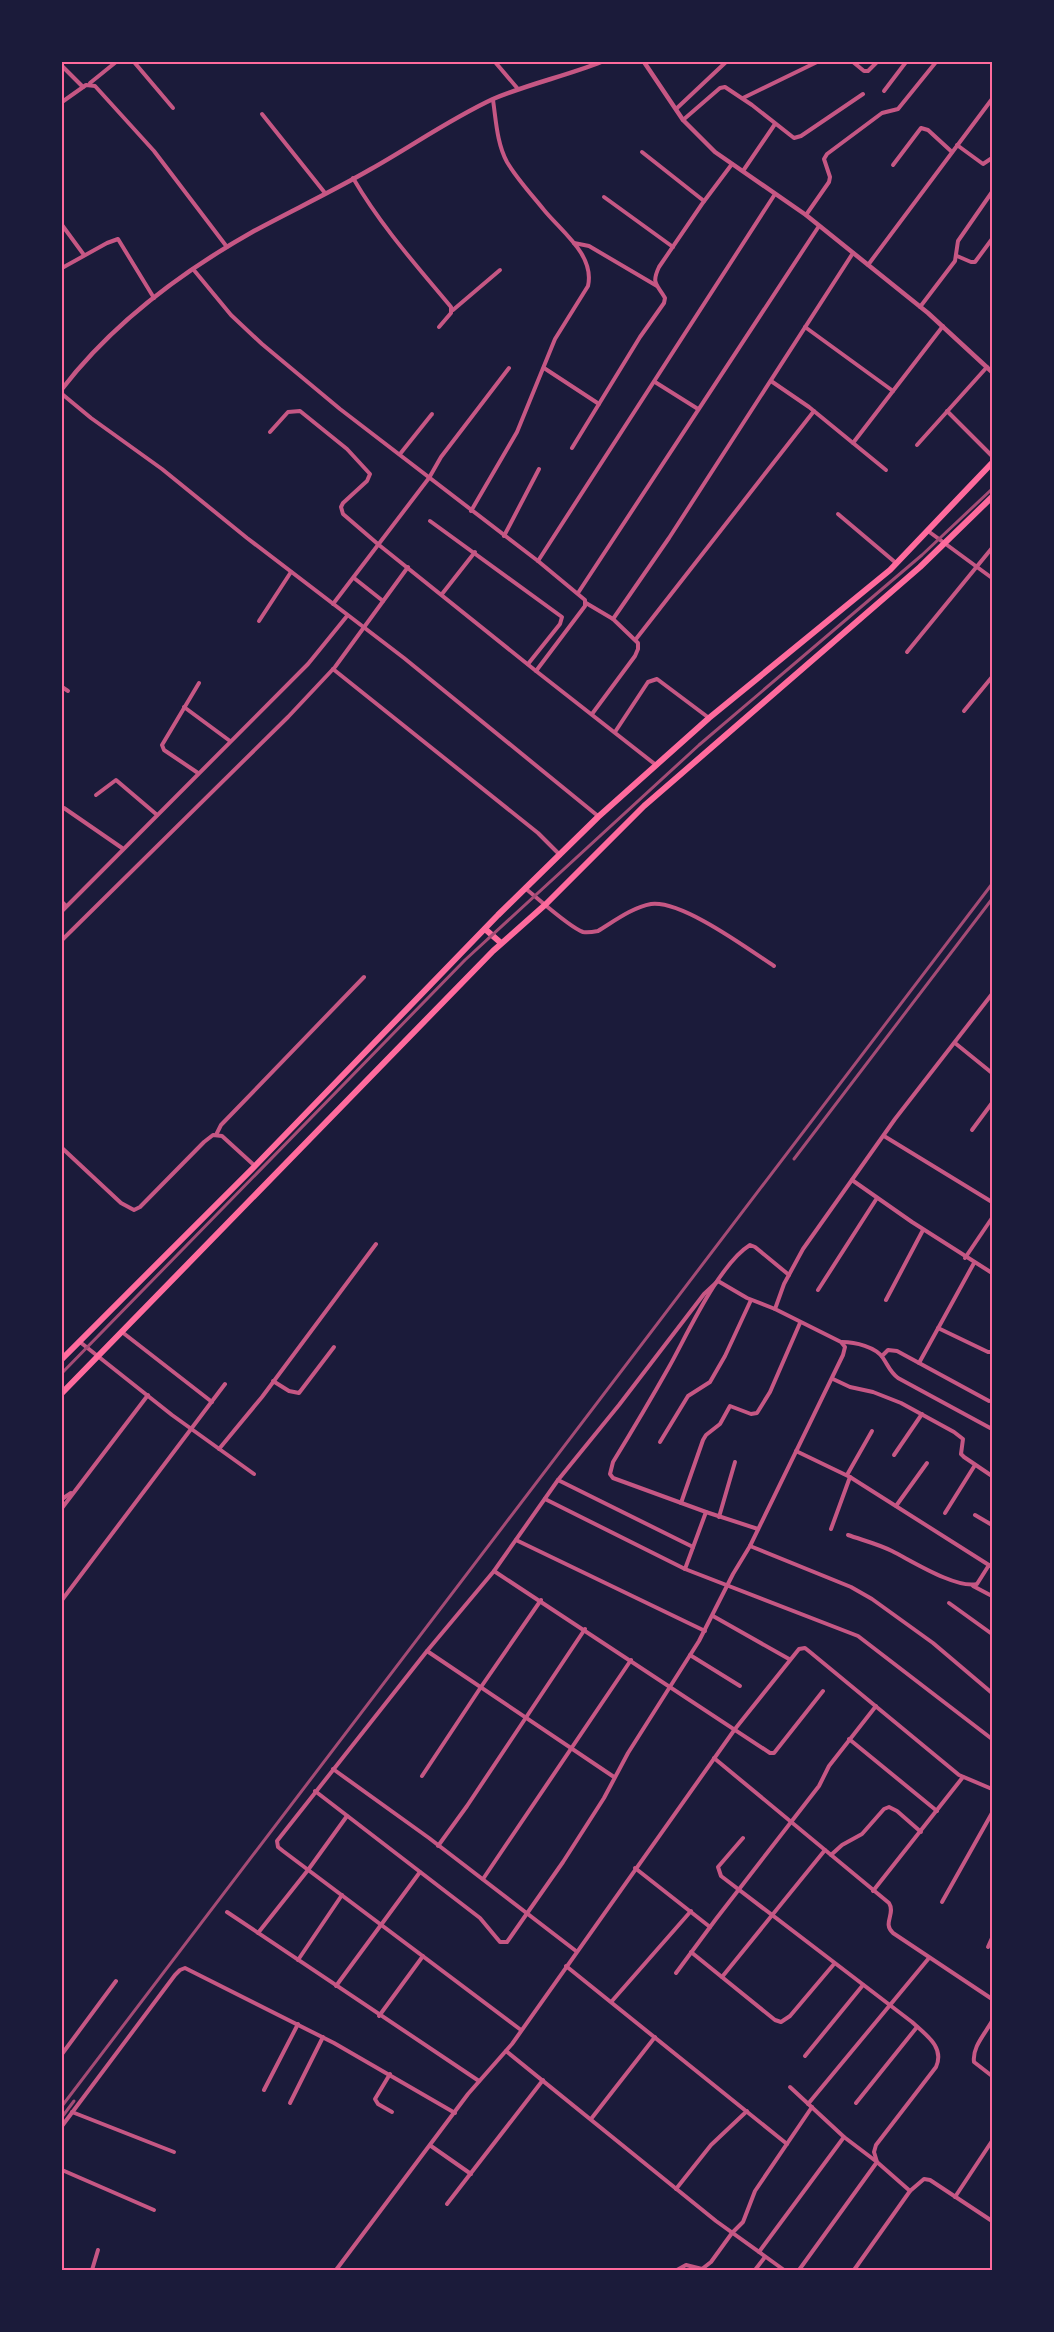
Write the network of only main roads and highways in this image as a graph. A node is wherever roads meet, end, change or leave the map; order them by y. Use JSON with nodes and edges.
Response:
{"nodes":[{"id":1,"x":993,"y":463,"type":"edge"},
{"id":2,"x":993,"y":497,"type":"edge"},
{"id":3,"x":485,"y":929,"type":"junction"},
{"id":4,"x":501,"y":943,"type":"junction"},
{"id":5,"x":62,"y":1359,"type":"edge"},
{"id":6,"x":62,"y":1393,"type":"edge"}],
"edges":[{"from":1,"to":3,"type":"highway"},
{"from":2,"to":4,"type":"highway"},
{"from":3,"to":4,"type":"highway"},
{"from":3,"to":5,"type":"highway"},
{"from":4,"to":6,"type":"highway"}]}
